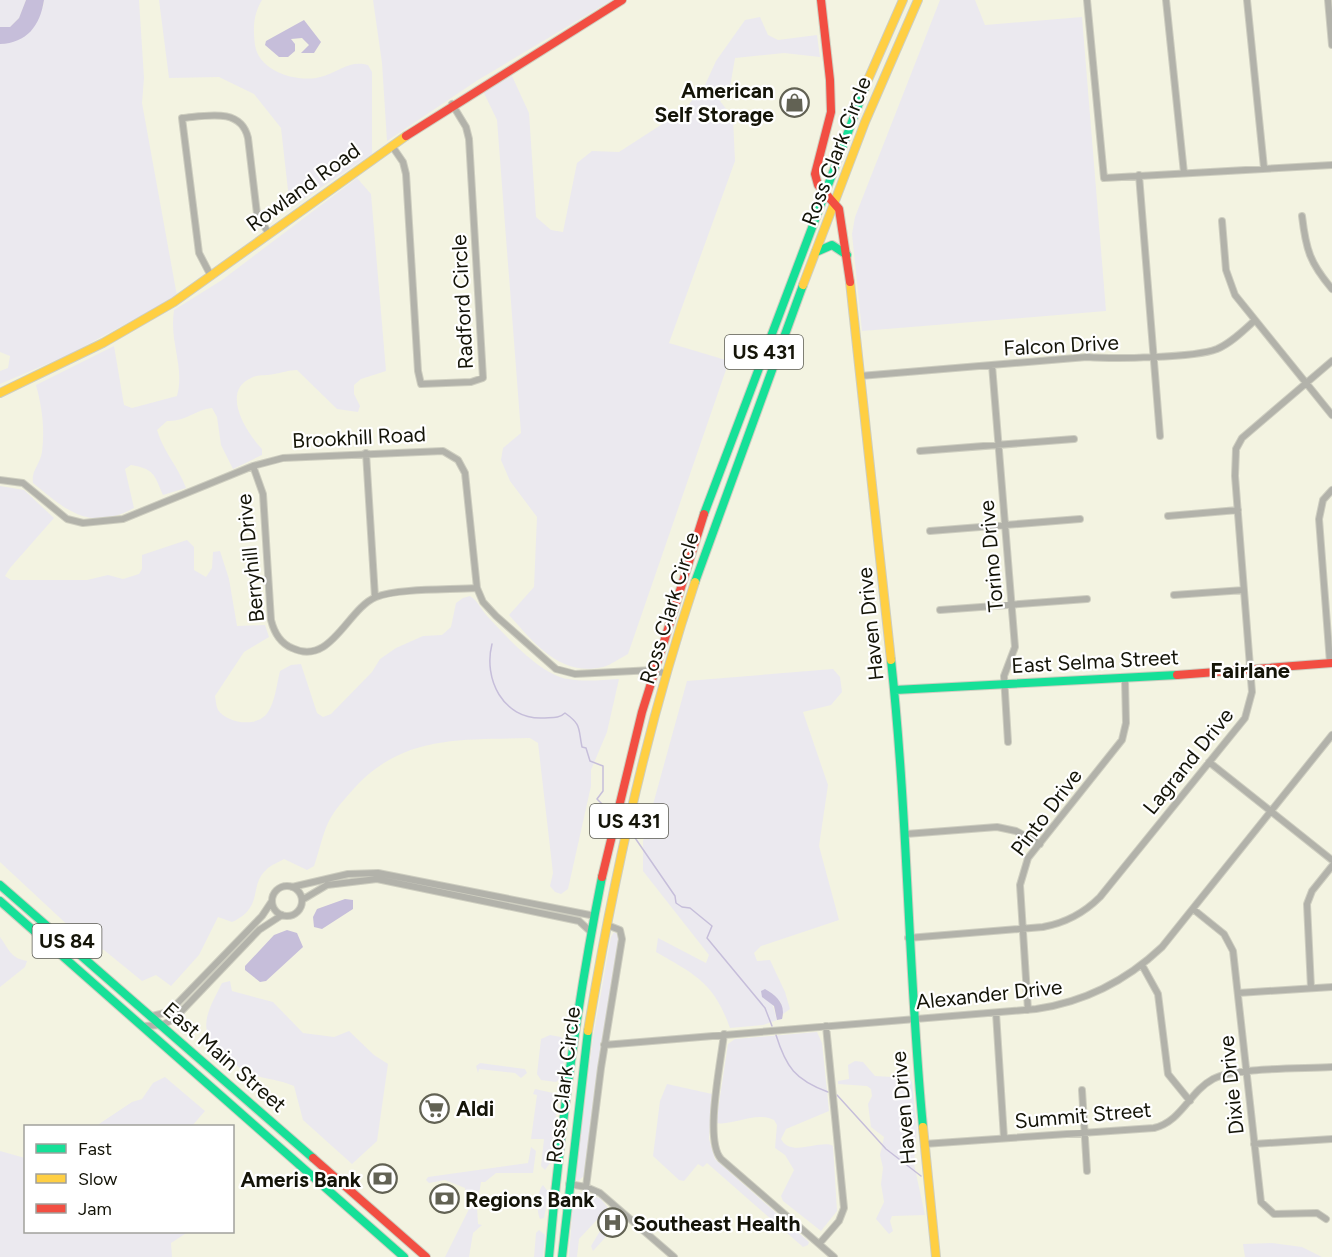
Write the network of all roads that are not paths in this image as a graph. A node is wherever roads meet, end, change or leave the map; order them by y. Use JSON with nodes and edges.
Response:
{"nodes":[{"id":1,"x":622,"y":0,"type":"edge"},
{"id":2,"x":821,"y":0,"type":"edge"},
{"id":3,"x":903,"y":0,"type":"edge"},
{"id":4,"x":918,"y":0,"type":"edge"},
{"id":5,"x":1087,"y":0,"type":"edge"},
{"id":6,"x":1166,"y":0,"type":"edge"},
{"id":7,"x":1247,"y":0,"type":"edge"},
{"id":8,"x":1328,"y":0,"type":"edge"},
{"id":9,"x":1332,"y":45,"type":"edge"},
{"id":10,"x":452,"y":104,"type":"junction"},
{"id":11,"x":392,"y":146,"type":"junction"},
{"id":12,"x":1332,"y":165,"type":"edge"},
{"id":13,"x":1264,"y":168,"type":"junction"},
{"id":14,"x":1184,"y":172,"type":"junction"},
{"id":15,"x":1139,"y":175,"type":"junction"},
{"id":16,"x":823,"y":193,"type":"junction"},
{"id":17,"x":835,"y":201,"type":"junction"},
{"id":18,"x":1302,"y":216,"type":"dead end"},
{"id":19,"x":1222,"y":221,"type":"dead end"},
{"id":20,"x":269,"y":234,"type":"junction"},
{"id":21,"x":816,"y":252,"type":"junction"},
{"id":22,"x":847,"y":255,"type":"junction"},
{"id":23,"x":211,"y":276,"type":"junction"},
{"id":24,"x":1332,"y":289,"type":"edge"},
{"id":25,"x":1254,"y":321,"type":"junction"},
{"id":26,"x":1154,"y":356,"type":"junction"},
{"id":27,"x":1332,"y":361,"type":"edge"},
{"id":28,"x":759,"y":364,"type":"junction"},
{"id":29,"x":992,"y":365,"type":"junction"},
{"id":30,"x":772,"y":369,"type":"junction"},
{"id":31,"x":860,"y":376,"type":"junction"},
{"id":32,"x":1305,"y":383,"type":"junction"},
{"id":33,"x":0,"y":393,"type":"edge"},
{"id":34,"x":1332,"y":415,"type":"edge"},
{"id":35,"x":1160,"y":436,"type":"dead end"},
{"id":36,"x":1074,"y":440,"type":"dead end"},
{"id":37,"x":999,"y":445,"type":"junction"},
{"id":38,"x":920,"y":451,"type":"dead end"},
{"id":39,"x":366,"y":453,"type":"junction"},
{"id":40,"x":253,"y":466,"type":"junction"},
{"id":41,"x":0,"y":480,"type":"edge"},
{"id":42,"x":1332,"y":490,"type":"edge"},
{"id":43,"x":1238,"y":510,"type":"junction"},
{"id":44,"x":1168,"y":516,"type":"dead end"},
{"id":45,"x":1080,"y":519,"type":"dead end"},
{"id":46,"x":1005,"y":525,"type":"junction"},
{"id":47,"x":930,"y":531,"type":"dead end"},
{"id":48,"x":686,"y":565,"type":"junction"},
{"id":49,"x":699,"y":569,"type":"junction"},
{"id":50,"x":477,"y":588,"type":"junction"},
{"id":51,"x":1244,"y":590,"type":"junction"},
{"id":52,"x":1174,"y":595,"type":"dead end"},
{"id":53,"x":375,"y":597,"type":"junction"},
{"id":54,"x":1087,"y":599,"type":"dead end"},
{"id":55,"x":1011,"y":604,"type":"junction"},
{"id":56,"x":940,"y":610,"type":"dead end"},
{"id":57,"x":1331,"y":663,"type":"edge"},
{"id":58,"x":654,"y":670,"type":"junction"},
{"id":59,"x":1251,"y":670,"type":"junction"},
{"id":60,"x":667,"y":674,"type":"junction"},
{"id":61,"x":1125,"y":679,"type":"junction"},
{"id":62,"x":1005,"y":684,"type":"junction"},
{"id":63,"x":895,"y":690,"type":"junction"},
{"id":64,"x":1332,"y":735,"type":"edge"},
{"id":65,"x":1008,"y":742,"type":"dead end"},
{"id":66,"x":1209,"y":762,"type":"junction"},
{"id":67,"x":1271,"y":812,"type":"junction"},
{"id":68,"x":906,"y":834,"type":"junction"},
{"id":69,"x":1040,"y":844,"type":"junction"},
{"id":70,"x":1332,"y":860,"type":"edge"},
{"id":71,"x":1332,"y":866,"type":"edge"},
{"id":72,"x":0,"y":885,"type":"edge"},
{"id":73,"x":292,"y":887,"type":"junction"},
{"id":74,"x":302,"y":900,"type":"junction"},
{"id":75,"x":0,"y":901,"type":"edge"},
{"id":76,"x":272,"y":901,"type":"junction"},
{"id":77,"x":597,"y":906,"type":"junction"},
{"id":78,"x":1193,"y":909,"type":"junction"},
{"id":79,"x":282,"y":915,"type":"junction"},
{"id":80,"x":595,"y":916,"type":"junction"},
{"id":81,"x":607,"y":925,"type":"junction"},
{"id":82,"x":1022,"y":929,"type":"junction"},
{"id":83,"x":591,"y":932,"type":"junction"},
{"id":84,"x":908,"y":938,"type":"junction"},
{"id":85,"x":604,"y":939,"type":"junction"},
{"id":86,"x":1142,"y":965,"type":"junction"},
{"id":87,"x":1332,"y":987,"type":"edge"},
{"id":88,"x":1311,"y":988,"type":"junction"},
{"id":89,"x":1238,"y":993,"type":"junction"},
{"id":90,"x":1028,"y":1010,"type":"junction"},
{"id":91,"x":996,"y":1013,"type":"junction"},
{"id":92,"x":151,"y":1016,"type":"junction"},
{"id":93,"x":174,"y":1019,"type":"junction"},
{"id":94,"x":913,"y":1019,"type":"junction"},
{"id":95,"x":162,"y":1025,"type":"junction"},
{"id":96,"x":141,"y":1026,"type":"junction"},
{"id":97,"x":826,"y":1026,"type":"junction"},
{"id":98,"x":724,"y":1034,"type":"junction"},
{"id":99,"x":174,"y":1035,"type":"junction"},
{"id":100,"x":604,"y":1045,"type":"junction"},
{"id":101,"x":1332,"y":1067,"type":"edge"},
{"id":102,"x":1247,"y":1073,"type":"junction"},
{"id":103,"x":1082,"y":1090,"type":"dead end"},
{"id":104,"x":1190,"y":1101,"type":"junction"},
{"id":105,"x":1085,"y":1133,"type":"junction"},
{"id":106,"x":1004,"y":1138,"type":"junction"},
{"id":107,"x":1332,"y":1139,"type":"edge"},
{"id":108,"x":924,"y":1144,"type":"junction"},
{"id":109,"x":1254,"y":1144,"type":"junction"},
{"id":110,"x":1088,"y":1171,"type":"dead end"},
{"id":111,"x":555,"y":1182,"type":"junction"},
{"id":112,"x":569,"y":1184,"type":"junction"},
{"id":113,"x":586,"y":1187,"type":"junction"},
{"id":114,"x":1326,"y":1219,"type":"dead end"},
{"id":115,"x":819,"y":1244,"type":"junction"},
{"id":116,"x":404,"y":1257,"type":"edge"},
{"id":117,"x":426,"y":1257,"type":"edge"},
{"id":118,"x":549,"y":1257,"type":"edge"},
{"id":119,"x":562,"y":1257,"type":"edge"},
{"id":120,"x":674,"y":1257,"type":"edge"},
{"id":121,"x":834,"y":1257,"type":"edge"},
{"id":122,"x":936,"y":1257,"type":"edge"}],
"edges":[{"from":1,"to":10,"type":"main road","name":"Rowland Road"},
{"from":2,"to":16,"type":"main road"},
{"from":3,"to":16,"type":"main road","name":"Ross Clark Circle","number":"US 431"},
{"from":4,"to":17,"type":"main road","name":"Ross Clark Circle","number":"US 431"},
{"from":5,"to":15,"type":"street"},
{"from":6,"to":14,"type":"street"},
{"from":7,"to":13,"type":"street"},
{"from":8,"to":9,"type":"street"},
{"from":10,"to":11,"type":"main road","name":"Rowland Road"},
{"from":10,"to":11,"type":"street","name":"Radford Circle"},
{"from":11,"to":20,"type":"main road","name":"Rowland Road"},
{"from":12,"to":13,"type":"street"},
{"from":13,"to":14,"type":"street"},
{"from":14,"to":15,"type":"street"},
{"from":15,"to":26,"type":"street"},
{"from":16,"to":17,"type":"main road"},
{"from":16,"to":28,"type":"main road","name":"Ross Clark Circle","number":"US 431"},
{"from":17,"to":21,"type":"main road","name":"Ross Clark Circle","number":"US 431"},
{"from":17,"to":22,"type":"main road","name":"Haven Drive"},
{"from":18,"to":24,"type":"street"},
{"from":19,"to":25,"type":"street"},
{"from":20,"to":23,"type":"main road","name":"Rowland Road"},
{"from":20,"to":23,"type":"street"},
{"from":21,"to":22,"type":"main road"},
{"from":21,"to":30,"type":"main road","name":"Ross Clark Circle","number":"US 431"},
{"from":22,"to":31,"type":"main road","name":"Haven Drive"},
{"from":23,"to":33,"type":"main road","name":"Rowland Road"},
{"from":25,"to":26,"type":"street","name":"Falcon Drive"},
{"from":25,"to":32,"type":"street"},
{"from":26,"to":29,"type":"street","name":"Falcon Drive"},
{"from":26,"to":35,"type":"street"},
{"from":27,"to":32,"type":"street","name":"Lagrand Drive"},
{"from":28,"to":30,"type":"main road"},
{"from":28,"to":48,"type":"main road","name":"Ross Clark Circle","number":"US 431"},
{"from":29,"to":31,"type":"street","name":"Falcon Drive"},
{"from":29,"to":37,"type":"street","name":"Torino Drive"},
{"from":30,"to":49,"type":"main road","name":"Ross Clark Circle","number":"US 431"},
{"from":31,"to":63,"type":"main road","name":"Haven Drive"},
{"from":32,"to":34,"type":"street"},
{"from":32,"to":43,"type":"street","name":"Lagrand Drive"},
{"from":36,"to":37,"type":"street"},
{"from":37,"to":38,"type":"street"},
{"from":37,"to":46,"type":"street","name":"Torino Drive"},
{"from":39,"to":40,"type":"street","name":"Brookhill Road"},
{"from":39,"to":50,"type":"street","name":"Brookhill Road"},
{"from":39,"to":53,"type":"street"},
{"from":40,"to":41,"type":"street","name":"Brookhill Road"},
{"from":40,"to":53,"type":"street","name":"Berryhill Drive"},
{"from":42,"to":57,"type":"street"},
{"from":43,"to":44,"type":"street"},
{"from":43,"to":51,"type":"street","name":"Lagrand Drive"},
{"from":45,"to":46,"type":"street"},
{"from":46,"to":47,"type":"street"},
{"from":46,"to":55,"type":"street","name":"Torino Drive"},
{"from":48,"to":49,"type":"main road"},
{"from":48,"to":58,"type":"main road","name":"Ross Clark Circle","number":"US 431"},
{"from":49,"to":60,"type":"main road","name":"Ross Clark Circle","number":"US 431"},
{"from":50,"to":53,"type":"street"},
{"from":50,"to":58,"type":"street","name":"Brookhill Road"},
{"from":51,"to":52,"type":"street"},
{"from":51,"to":59,"type":"street","name":"Lagrand Drive"},
{"from":54,"to":55,"type":"street"},
{"from":55,"to":56,"type":"street"},
{"from":55,"to":62,"type":"street","name":"Torino Drive"},
{"from":57,"to":59,"type":"main road","name":"East Selma Street"},
{"from":58,"to":60,"type":"street","name":"Brookhill Road"},
{"from":58,"to":77,"type":"main road","name":"Ross Clark Circle","number":"US 431"},
{"from":59,"to":61,"type":"main road","name":"East Selma Street"},
{"from":59,"to":66,"type":"street","name":"Lagrand Drive"},
{"from":60,"to":81,"type":"main road","name":"Ross Clark Circle","number":"US 431"},
{"from":61,"to":62,"type":"main road","name":"East Selma Street"},
{"from":61,"to":69,"type":"street","name":"Pinto Drive"},
{"from":62,"to":63,"type":"main road","name":"East Selma Street"},
{"from":62,"to":65,"type":"street","name":"Torino Drive"},
{"from":63,"to":68,"type":"main road","name":"Haven Drive"},
{"from":64,"to":67,"type":"street","name":"Alexander Drive"},
{"from":66,"to":67,"type":"street"},
{"from":66,"to":82,"type":"street","name":"Lagrand Drive"},
{"from":67,"to":70,"type":"street"},
{"from":67,"to":78,"type":"street","name":"Alexander Drive"},
{"from":68,"to":69,"type":"street"},
{"from":68,"to":84,"type":"main road","name":"Haven Drive"},
{"from":69,"to":82,"type":"street","name":"Pinto Drive"},
{"from":71,"to":88,"type":"street"},
{"from":72,"to":92,"type":"main road","name":"East Main Street","number":"US 84"},
{"from":73,"to":74,"type":"street"},
{"from":73,"to":76,"type":"street"},
{"from":73,"to":80,"type":"street"},
{"from":74,"to":79,"type":"street"},
{"from":74,"to":83,"type":"street"},
{"from":75,"to":96,"type":"main road","name":"East Main Street","number":"US 84"},
{"from":76,"to":79,"type":"street"},
{"from":76,"to":92,"type":"street"},
{"from":77,"to":80,"type":"main road","name":"Ross Clark Circle","number":"US 431"},
{"from":77,"to":81,"type":"main road"},
{"from":78,"to":86,"type":"street","name":"Alexander Drive"},
{"from":78,"to":89,"type":"street","name":"Dixie Drive"},
{"from":79,"to":93,"type":"street"},
{"from":80,"to":83,"type":"main road","name":"Ross Clark Circle","number":"US 431"},
{"from":80,"to":85,"type":"main road"},
{"from":81,"to":85,"type":"main road","name":"Ross Clark Circle","number":"US 431"},
{"from":81,"to":100,"type":"street"},
{"from":82,"to":84,"type":"street","name":"Lagrand Drive"},
{"from":82,"to":90,"type":"street","name":"Pinto Drive"},
{"from":83,"to":111,"type":"main road","name":"Ross Clark Circle","number":"US 431"},
{"from":84,"to":94,"type":"main road","name":"Haven Drive"},
{"from":85,"to":112,"type":"main road","name":"Ross Clark Circle","number":"US 431"},
{"from":86,"to":90,"type":"street","name":"Alexander Drive"},
{"from":86,"to":104,"type":"street"},
{"from":87,"to":88,"type":"street"},
{"from":88,"to":89,"type":"street"},
{"from":89,"to":102,"type":"street","name":"Dixie Drive"},
{"from":90,"to":91,"type":"street","name":"Alexander Drive"},
{"from":91,"to":94,"type":"street","name":"Alexander Drive"},
{"from":91,"to":106,"type":"street"},
{"from":92,"to":95,"type":"main road","name":"East Main Street","number":"US 84"},
{"from":93,"to":95,"type":"street"},
{"from":93,"to":99,"type":"street"},
{"from":94,"to":97,"type":"street","name":"Alexander Drive"},
{"from":94,"to":108,"type":"main road","name":"Haven Drive"},
{"from":95,"to":96,"type":"street"},
{"from":95,"to":99,"type":"main road","name":"East Main Street","number":"US 84"},
{"from":96,"to":116,"type":"main road","name":"East Main Street","number":"US 84"},
{"from":97,"to":98,"type":"street","name":"Alexander Drive"},
{"from":97,"to":115,"type":"street"},
{"from":98,"to":100,"type":"street","name":"Alexander Drive"},
{"from":98,"to":115,"type":"street"},
{"from":99,"to":117,"type":"main road","name":"East Main Street","number":"US 84"},
{"from":100,"to":113,"type":"street"},
{"from":101,"to":102,"type":"street","name":"Summit Street"},
{"from":102,"to":104,"type":"street","name":"Summit Street"},
{"from":102,"to":109,"type":"street","name":"Dixie Drive"},
{"from":103,"to":105,"type":"street"},
{"from":104,"to":105,"type":"street","name":"Summit Street"},
{"from":105,"to":106,"type":"street","name":"Summit Street"},
{"from":105,"to":110,"type":"street"},
{"from":106,"to":108,"type":"street","name":"Summit Street"},
{"from":107,"to":109,"type":"street"},
{"from":108,"to":122,"type":"main road","name":"Haven Drive"},
{"from":109,"to":114,"type":"street","name":"Dixie Drive"},
{"from":111,"to":112,"type":"main road"},
{"from":111,"to":118,"type":"main road","name":"Ross Clark Circle","number":"US 431"},
{"from":112,"to":113,"type":"street"},
{"from":112,"to":119,"type":"main road","name":"Ross Clark Circle","number":"US 431"},
{"from":113,"to":120,"type":"street"},
{"from":115,"to":121,"type":"street"}]}
